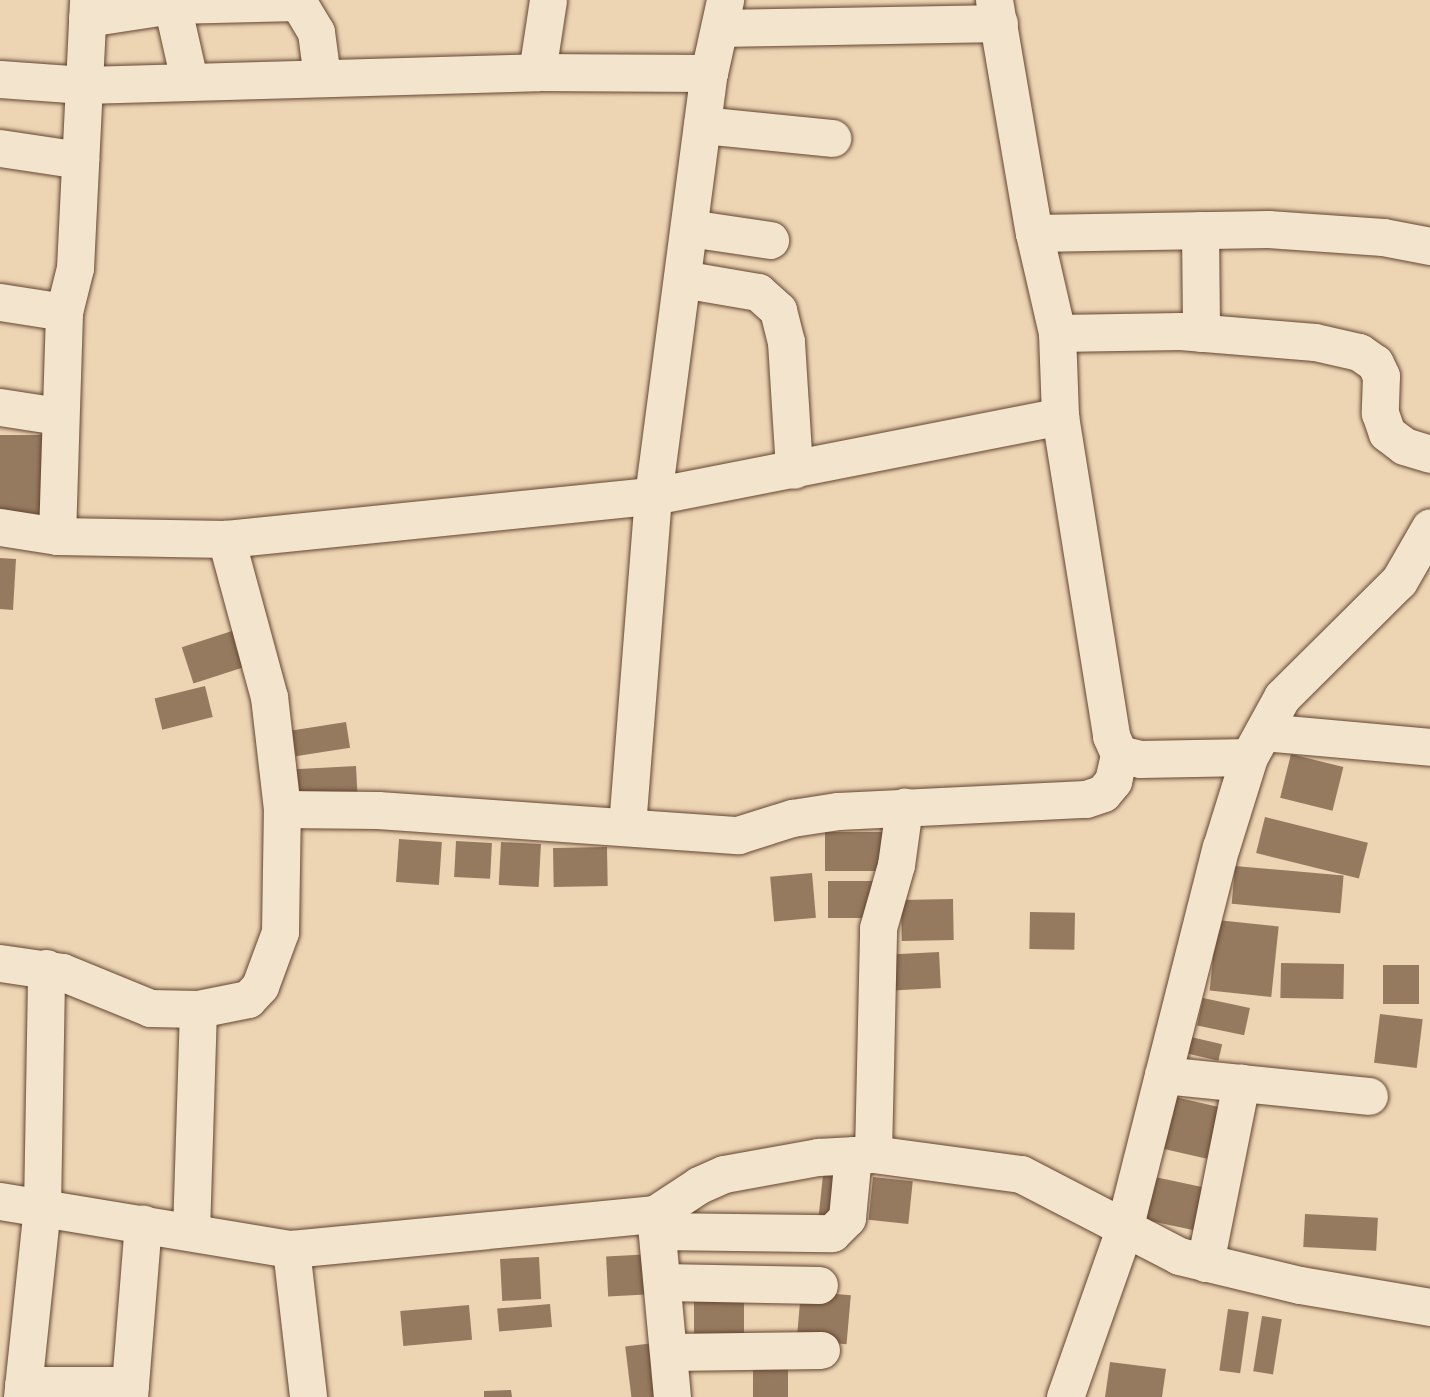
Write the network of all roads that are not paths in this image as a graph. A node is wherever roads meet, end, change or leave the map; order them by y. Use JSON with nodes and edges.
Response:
{"nodes":[{"id":1,"x":548,"y":0,"type":"edge"},
{"id":2,"x":172,"y":3,"type":"edge"},
{"id":3,"x":88,"y":9,"type":"edge"},
{"id":4,"x":997,"y":11,"type":"edge"},
{"id":5,"x":723,"y":14,"type":"edge"},
{"id":6,"x":537,"y":72,"type":"junction"},
{"id":7,"x":709,"y":73,"type":"junction"},
{"id":8,"x":322,"y":77,"type":"junction"},
{"id":9,"x":0,"y":79,"type":"edge"},
{"id":10,"x":189,"y":80,"type":"junction"},
{"id":11,"x":83,"y":85,"type":"junction"},
{"id":12,"x":702,"y":125,"type":"junction"},
{"id":13,"x":832,"y":138,"type":"dead end"},
{"id":14,"x":0,"y":148,"type":"edge"},
{"id":15,"x":80,"y":160,"type":"junction"},
{"id":16,"x":689,"y":228,"type":"junction"},
{"id":17,"x":1200,"y":230,"type":"junction"},
{"id":18,"x":1034,"y":233,"type":"junction"},
{"id":19,"x":770,"y":240,"type":"dead end"},
{"id":20,"x":1430,"y":246,"type":"edge"},
{"id":21,"x":682,"y":279,"type":"junction"},
{"id":22,"x":0,"y":302,"type":"edge"},
{"id":23,"x":64,"y":312,"type":"junction"},
{"id":24,"x":1057,"y":333,"type":"junction"},
{"id":25,"x":1201,"y":333,"type":"junction"},
{"id":26,"x":0,"y":407,"type":"edge"},
{"id":27,"x":58,"y":416,"type":"junction"},
{"id":28,"x":1060,"y":416,"type":"junction"},
{"id":29,"x":1430,"y":454,"type":"edge"},
{"id":30,"x":794,"y":470,"type":"junction"},
{"id":31,"x":653,"y":496,"type":"junction"},
{"id":32,"x":0,"y":527,"type":"edge"},
{"id":33,"x":57,"y":536,"type":"junction"},
{"id":34,"x":226,"y":538,"type":"junction"},
{"id":35,"x":1425,"y":544,"type":"edge"},
{"id":36,"x":1256,"y":745,"type":"junction"},
{"id":37,"x":1430,"y":747,"type":"edge"},
{"id":38,"x":1119,"y":754,"type":"junction"},
{"id":39,"x":904,"y":807,"type":"junction"},
{"id":40,"x":282,"y":809,"type":"junction"},
{"id":41,"x":627,"y":826,"type":"junction"},
{"id":42,"x":0,"y":963,"type":"edge"},
{"id":43,"x":46,"y":968,"type":"junction"},
{"id":44,"x":198,"y":1009,"type":"junction"},
{"id":45,"x":1163,"y":1075,"type":"junction"},
{"id":46,"x":1241,"y":1083,"type":"junction"},
{"id":47,"x":1369,"y":1096,"type":"dead end"},
{"id":48,"x":863,"y":1155,"type":"junction"},
{"id":49,"x":0,"y":1201,"type":"edge"},
{"id":50,"x":41,"y":1208,"type":"junction"},
{"id":51,"x":656,"y":1223,"type":"junction"},
{"id":52,"x":143,"y":1224,"type":"junction"},
{"id":53,"x":1124,"y":1229,"type":"junction"},
{"id":54,"x":191,"y":1232,"type":"junction"},
{"id":55,"x":291,"y":1249,"type":"junction"},
{"id":56,"x":1205,"y":1263,"type":"junction"},
{"id":57,"x":662,"y":1282,"type":"junction"},
{"id":58,"x":819,"y":1284,"type":"dead end"},
{"id":59,"x":1430,"y":1307,"type":"edge"},
{"id":60,"x":821,"y":1350,"type":"dead end"},
{"id":61,"x":668,"y":1352,"type":"junction"},
{"id":62,"x":23,"y":1391,"type":"edge"},
{"id":63,"x":129,"y":1391,"type":"edge"},
{"id":64,"x":308,"y":1397,"type":"edge"},
{"id":65,"x":672,"y":1397,"type":"edge"},
{"id":66,"x":1065,"y":1397,"type":"edge"}],
"edges":[{"from":1,"to":6,"type":"street"},
{"from":2,"to":3,"type":"street"},
{"from":2,"to":8,"type":"street"},
{"from":2,"to":10,"type":"street"},
{"from":3,"to":11,"type":"street"},
{"from":4,"to":5,"type":"street"},
{"from":4,"to":18,"type":"street"},
{"from":5,"to":7,"type":"street"},
{"from":6,"to":7,"type":"street"},
{"from":6,"to":8,"type":"street"},
{"from":7,"to":12,"type":"street"},
{"from":8,"to":10,"type":"street"},
{"from":9,"to":11,"type":"street"},
{"from":10,"to":11,"type":"street"},
{"from":11,"to":15,"type":"street"},
{"from":12,"to":13,"type":"street"},
{"from":12,"to":16,"type":"street"},
{"from":14,"to":15,"type":"street"},
{"from":15,"to":23,"type":"street"},
{"from":16,"to":19,"type":"street"},
{"from":16,"to":21,"type":"street"},
{"from":17,"to":18,"type":"street"},
{"from":17,"to":20,"type":"street"},
{"from":17,"to":25,"type":"street"},
{"from":18,"to":24,"type":"street"},
{"from":21,"to":30,"type":"street"},
{"from":21,"to":31,"type":"street"},
{"from":22,"to":23,"type":"street"},
{"from":23,"to":27,"type":"street"},
{"from":24,"to":25,"type":"street"},
{"from":24,"to":28,"type":"street"},
{"from":25,"to":29,"type":"street"},
{"from":26,"to":27,"type":"street"},
{"from":27,"to":33,"type":"street"},
{"from":28,"to":30,"type":"street"},
{"from":28,"to":38,"type":"street"},
{"from":30,"to":31,"type":"street"},
{"from":31,"to":34,"type":"street"},
{"from":31,"to":41,"type":"street"},
{"from":32,"to":33,"type":"street"},
{"from":33,"to":34,"type":"street"},
{"from":34,"to":40,"type":"street"},
{"from":35,"to":36,"type":"street"},
{"from":36,"to":37,"type":"street"},
{"from":36,"to":38,"type":"street"},
{"from":36,"to":45,"type":"street"},
{"from":38,"to":39,"type":"street"},
{"from":39,"to":41,"type":"street"},
{"from":39,"to":48,"type":"street"},
{"from":40,"to":41,"type":"street"},
{"from":40,"to":44,"type":"street"},
{"from":42,"to":43,"type":"street"},
{"from":43,"to":44,"type":"street"},
{"from":43,"to":50,"type":"street"},
{"from":44,"to":54,"type":"street"},
{"from":45,"to":46,"type":"street"},
{"from":45,"to":53,"type":"street"},
{"from":46,"to":47,"type":"street"},
{"from":46,"to":56,"type":"street"},
{"from":48,"to":51,"type":"street"},
{"from":48,"to":51,"type":"street"},
{"from":48,"to":53,"type":"street"},
{"from":49,"to":50,"type":"street"},
{"from":50,"to":52,"type":"street"},
{"from":50,"to":62,"type":"street"},
{"from":51,"to":55,"type":"street"},
{"from":51,"to":57,"type":"street"},
{"from":52,"to":54,"type":"street"},
{"from":52,"to":63,"type":"street"},
{"from":53,"to":56,"type":"street"},
{"from":53,"to":66,"type":"street"},
{"from":54,"to":55,"type":"street"},
{"from":55,"to":64,"type":"street"},
{"from":56,"to":59,"type":"street"},
{"from":57,"to":58,"type":"street"},
{"from":57,"to":61,"type":"street"},
{"from":60,"to":61,"type":"street"},
{"from":61,"to":65,"type":"street"},
{"from":62,"to":63,"type":"street"}]}
